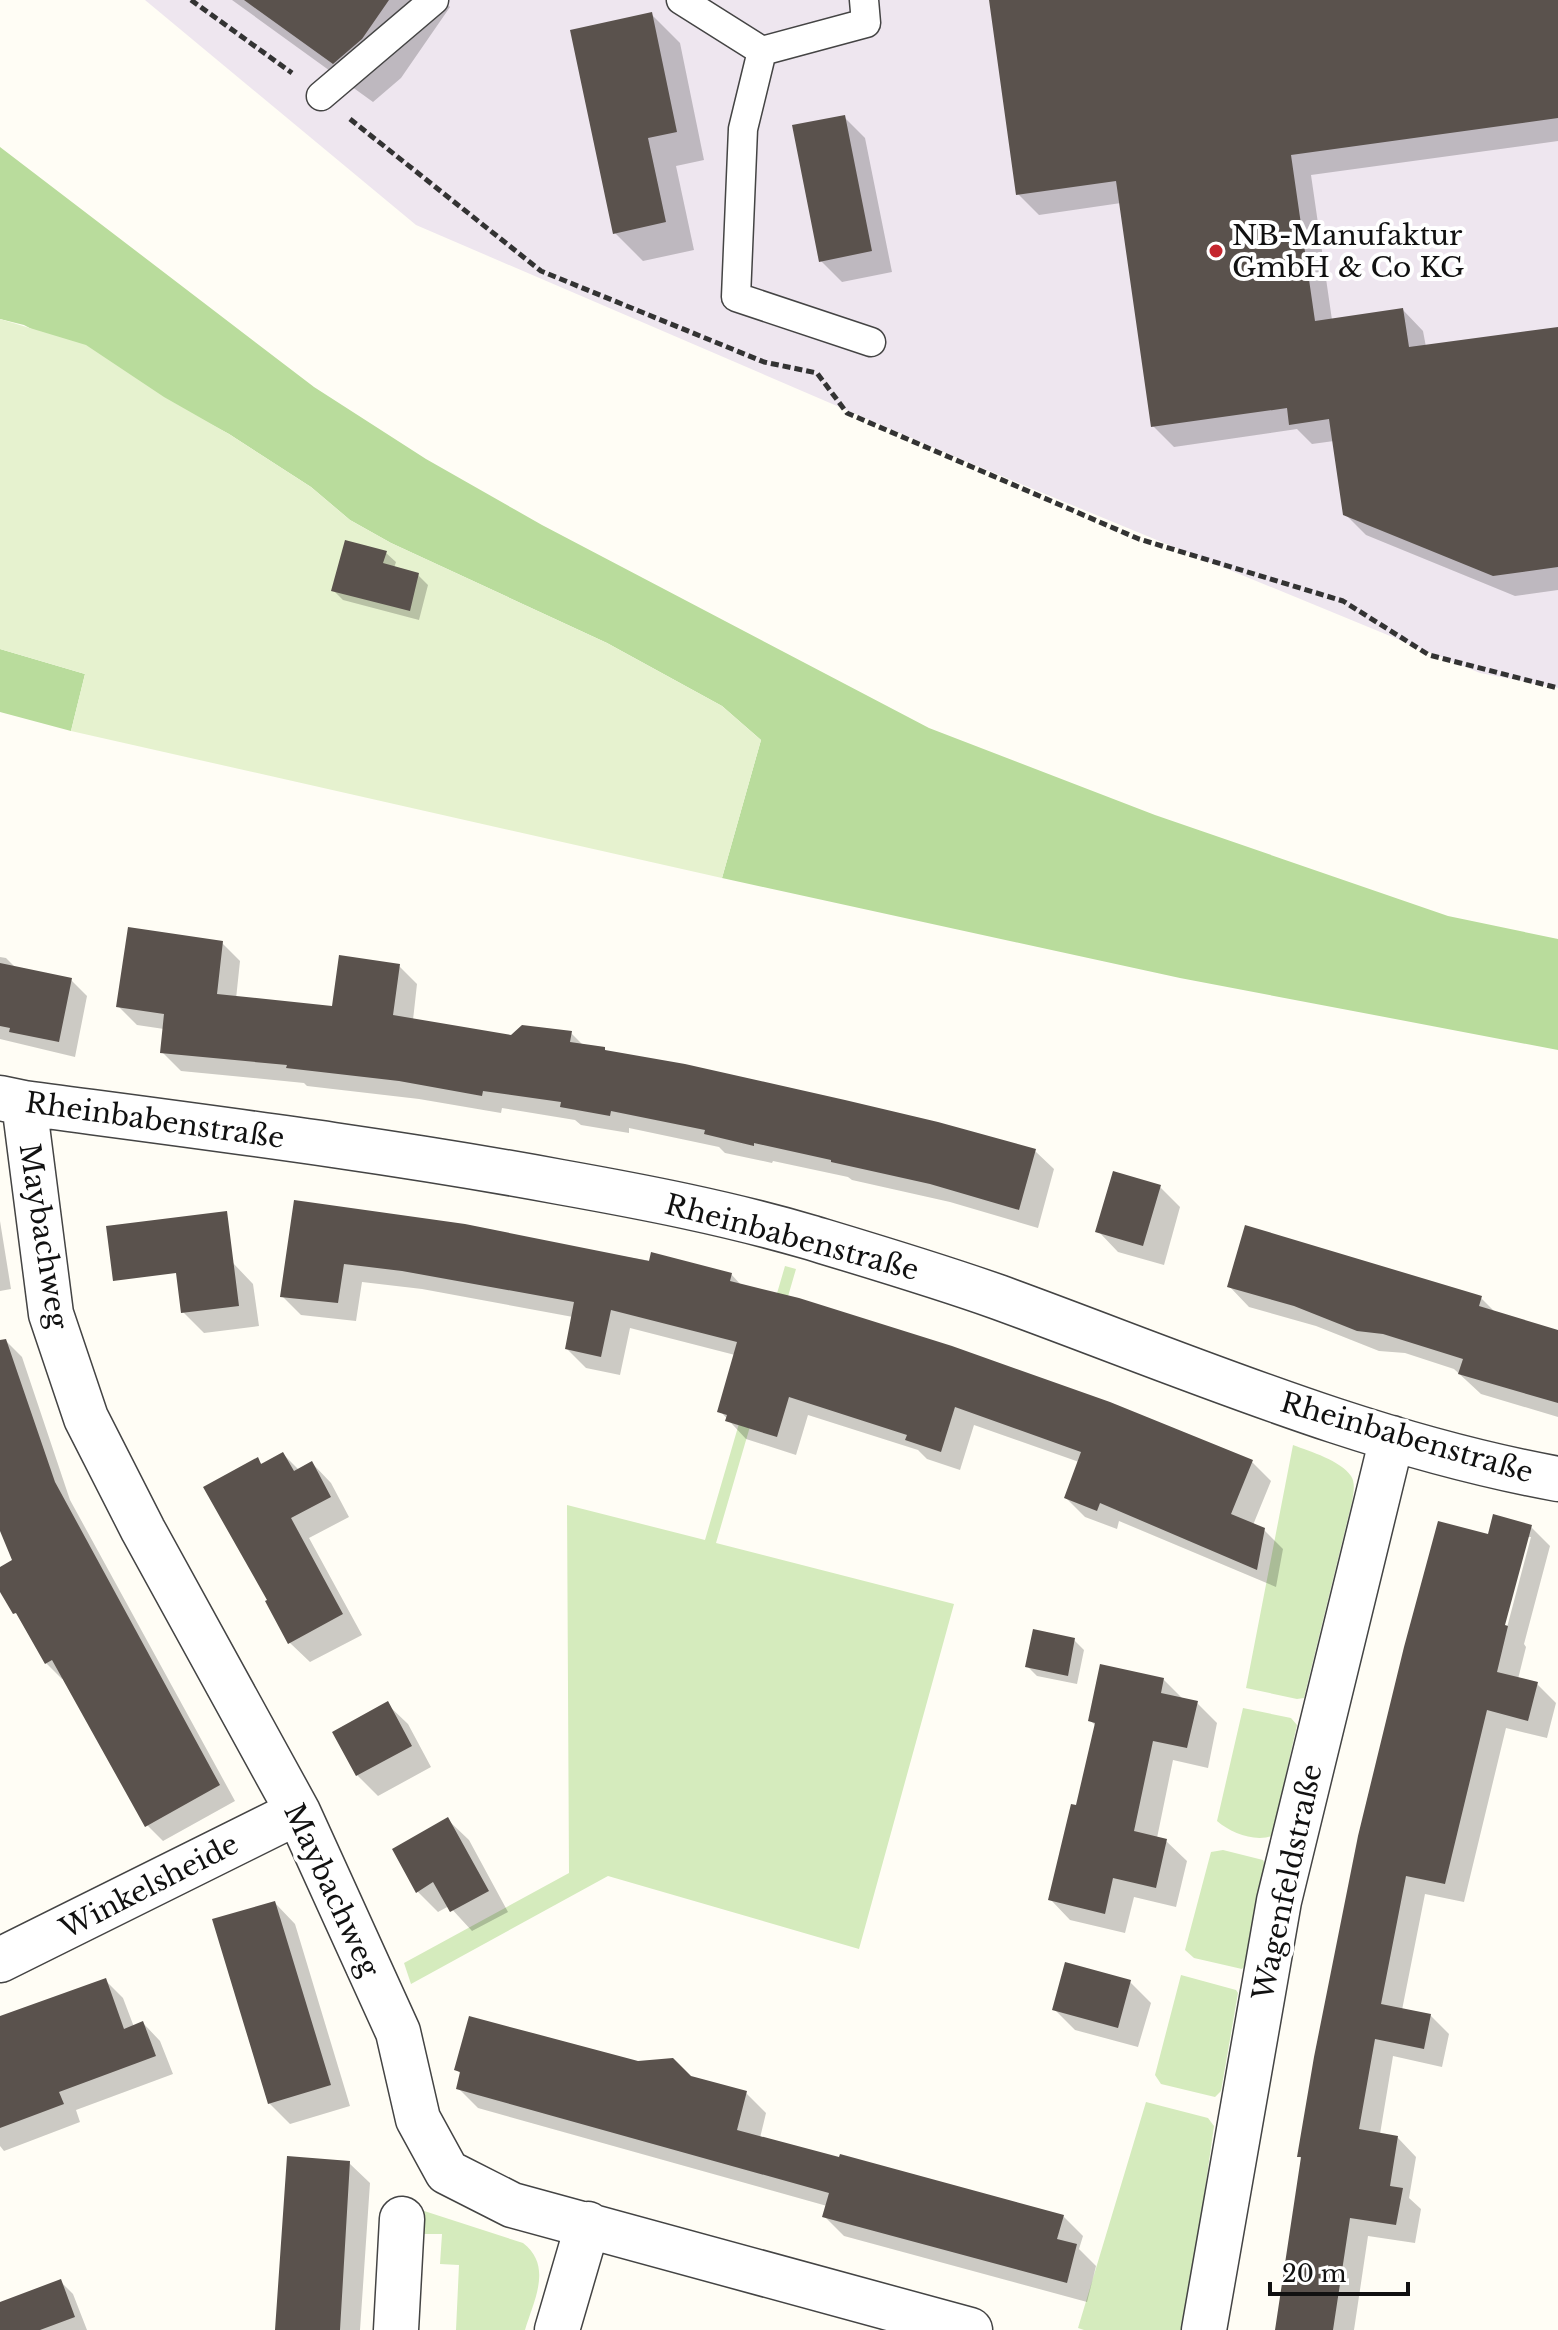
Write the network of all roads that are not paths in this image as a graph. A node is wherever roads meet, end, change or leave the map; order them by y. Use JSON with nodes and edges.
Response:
{"nodes":[{"id":1,"x":434,"y":0,"type":"edge"},
{"id":2,"x":681,"y":0,"type":"edge"},
{"id":3,"x":864,"y":0,"type":"edge"},
{"id":4,"x":762,"y":51,"type":"junction"},
{"id":5,"x":321,"y":96,"type":"road end"},
{"id":6,"x":871,"y":342,"type":"dead end"},
{"id":7,"x":12,"y":1101,"type":"edge"},
{"id":8,"x":1392,"y":1438,"type":"junction"},
{"id":9,"x":1558,"y":1479,"type":"edge"},
{"id":10,"x":298,"y":1812,"type":"junction"},
{"id":11,"x":0,"y":1960,"type":"edge"},
{"id":12,"x":402,"y":2219,"type":"dead end"},
{"id":13,"x":588,"y":2224,"type":"junction"},
{"id":14,"x":396,"y":2330,"type":"edge"},
{"id":15,"x":557,"y":2330,"type":"edge"},
{"id":16,"x":970,"y":2330,"type":"edge"},
{"id":17,"x":1204,"y":2330,"type":"edge"}],
"edges":[{"from":1,"to":5,"type":"lane"},
{"from":2,"to":4,"type":"lane"},
{"from":3,"to":4,"type":"lane"},
{"from":4,"to":6,"type":"lane"},
{"from":7,"to":8,"type":"street","name":"Rheinbabenstraße"},
{"from":7,"to":10,"type":"street","name":"Maybachweg"},
{"from":8,"to":9,"type":"street","name":"Rheinbabenstraße"},
{"from":8,"to":17,"type":"street","name":"Wagenfeldstraße"},
{"from":10,"to":11,"type":"street","name":"Winkelsheide"},
{"from":10,"to":13,"type":"street","name":"Maybachweg"},
{"from":12,"to":14,"type":"street"},
{"from":13,"to":15,"type":"street"},
{"from":13,"to":16,"type":"street","name":"Maybachweg"}]}
